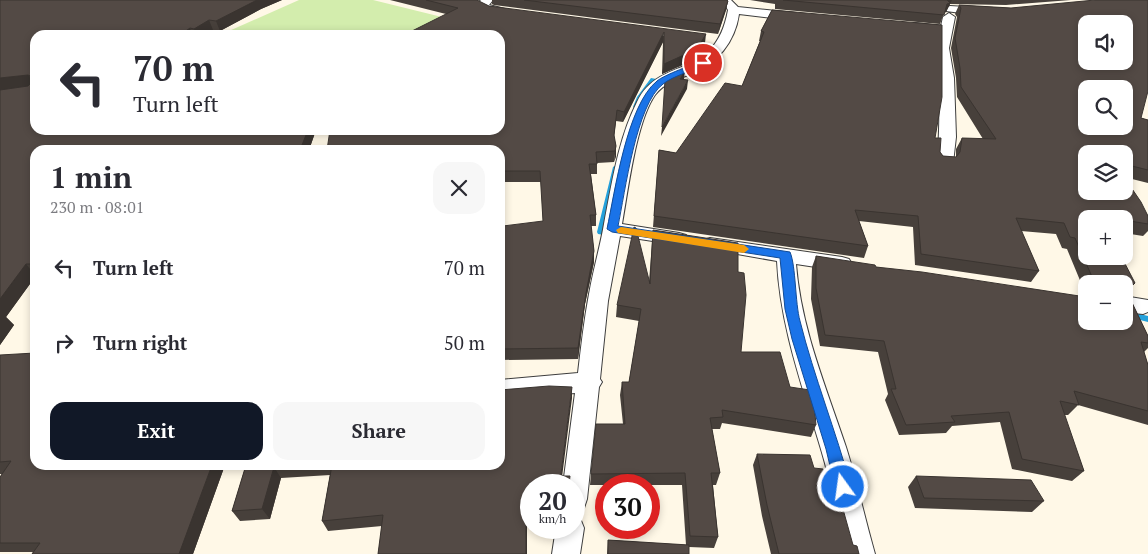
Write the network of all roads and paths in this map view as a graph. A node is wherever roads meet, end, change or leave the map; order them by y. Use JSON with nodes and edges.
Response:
{"nodes":[{"id":1,"x":487,"y":0,"type":"edge"},
{"id":2,"x":726,"y":5,"type":"edge"},
{"id":3,"x":951,"y":5,"type":"edge"},
{"id":4,"x":994,"y":12,"type":"edge"},
{"id":5,"x":519,"y":14,"type":"edge"},
{"id":6,"x":807,"y":18,"type":"edge"},
{"id":7,"x":902,"y":26,"type":"edge"},
{"id":8,"x":946,"y":30,"type":"junction"},
{"id":9,"x":945,"y":163,"type":"edge"},
{"id":10,"x":612,"y":229,"type":"junction"},
{"id":11,"x":786,"y":255,"type":"junction"},
{"id":12,"x":862,"y":267,"type":"edge"},
{"id":13,"x":590,"y":382,"type":"junction"},
{"id":14,"x":505,"y":390,"type":"edge"},
{"id":15,"x":577,"y":474,"type":"edge"},
{"id":16,"x":568,"y":539,"type":"edge"},
{"id":17,"x":566,"y":554,"type":"edge"},
{"id":18,"x":861,"y":554,"type":"edge"}],
"edges":[{"from":1,"to":5,"type":"street"},
{"from":2,"to":6,"type":"street"},
{"from":2,"to":10,"type":"street"},
{"from":3,"to":4,"type":"street"},
{"from":3,"to":8,"type":"street"},
{"from":7,"to":8,"type":"street"},
{"from":8,"to":9,"type":"street"},
{"from":10,"to":11,"type":"street"},
{"from":10,"to":13,"type":"street"},
{"from":11,"to":12,"type":"street"},
{"from":11,"to":18,"type":"street"},
{"from":13,"to":14,"type":"street"},
{"from":13,"to":15,"type":"street"},
{"from":16,"to":17,"type":"street"}]}
